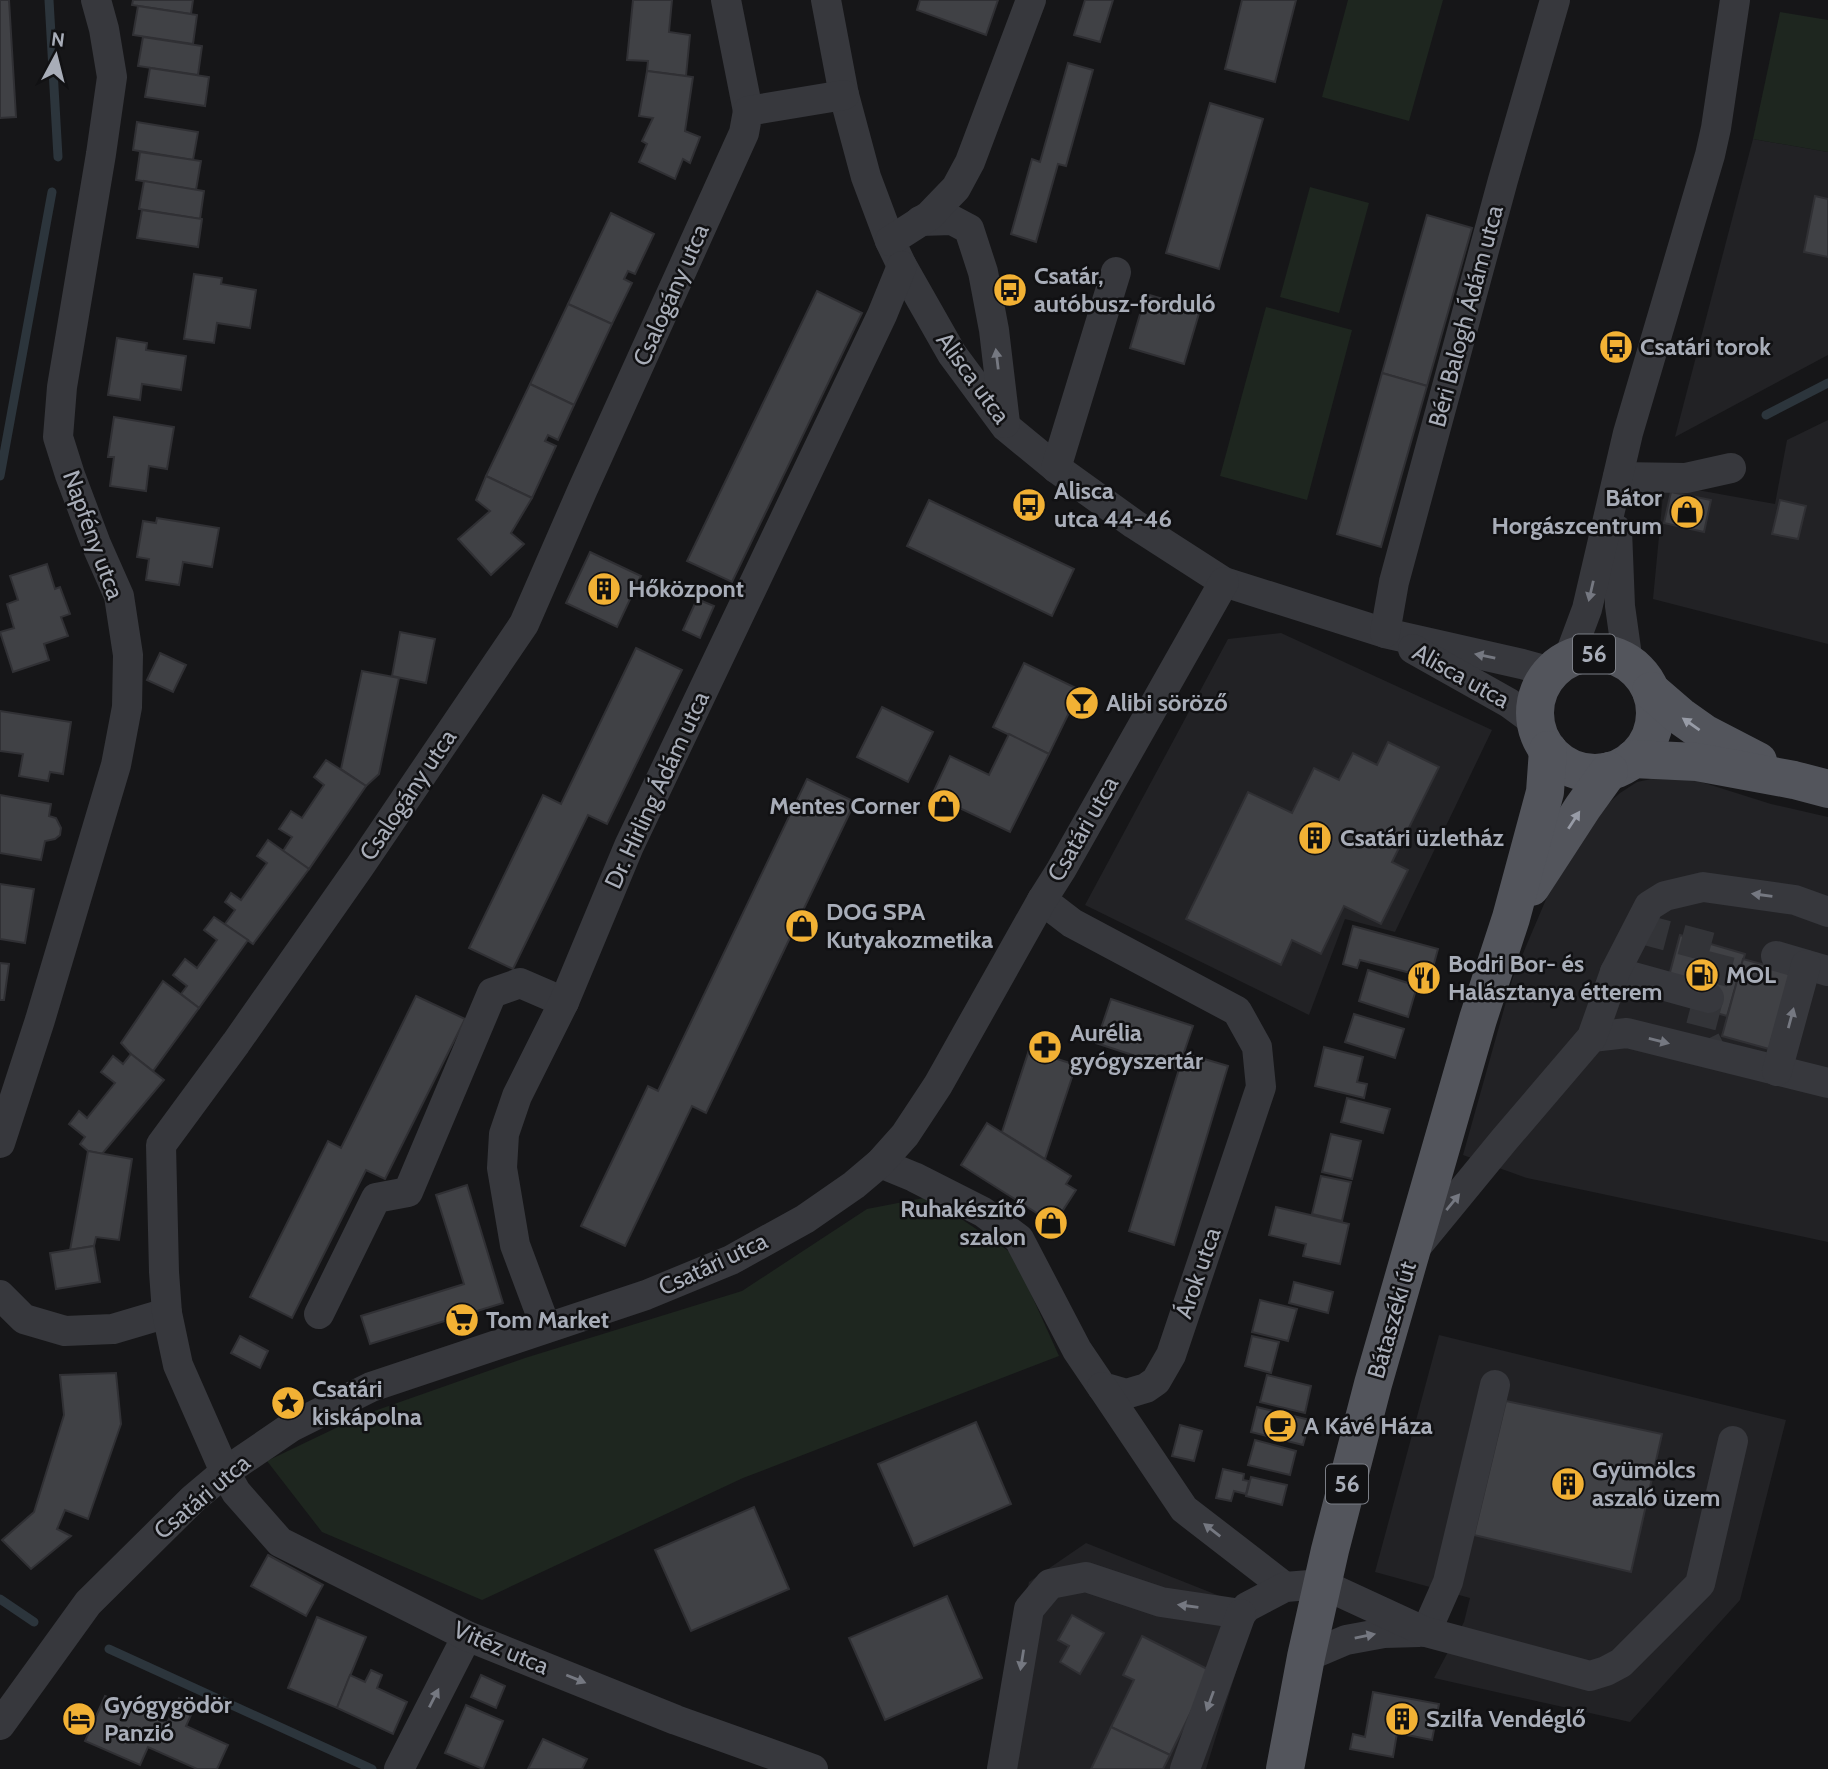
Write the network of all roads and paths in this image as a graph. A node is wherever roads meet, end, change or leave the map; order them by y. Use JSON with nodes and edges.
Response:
{"nodes":[{"id":1,"x":96,"y":0,"type":"edge"},
{"id":2,"x":726,"y":0,"type":"edge"},
{"id":3,"x":826,"y":0,"type":"edge"},
{"id":4,"x":1031,"y":0,"type":"edge"},
{"id":5,"x":1555,"y":0,"type":"edge"},
{"id":6,"x":1735,"y":0,"type":"edge"},
{"id":7,"x":844,"y":95,"type":"junction"},
{"id":8,"x":748,"y":111,"type":"junction"},
{"id":9,"x":920,"y":221,"type":"junction"},
{"id":10,"x":896,"y":254,"type":"junction"},
{"id":11,"x":1116,"y":272,"type":"dead end"},
{"id":12,"x":1006,"y":426,"type":"junction"},
{"id":13,"x":1056,"y":468,"type":"junction"},
{"id":14,"x":1731,"y":468,"type":"dead end"},
{"id":15,"x":1618,"y":477,"type":"junction"},
{"id":16,"x":1224,"y":582,"type":"junction"},
{"id":17,"x":1385,"y":634,"type":"junction"},
{"id":18,"x":1559,"y":666,"type":"junction"},
{"id":19,"x":1639,"y":677,"type":"junction"},
{"id":20,"x":1542,"y":736,"type":"junction"},
{"id":21,"x":1621,"y":765,"type":"junction"},
{"id":22,"x":1811,"y":785,"type":"edge"},
{"id":23,"x":1042,"y":900,"type":"junction"},
{"id":24,"x":1828,"y":912,"type":"edge"},
{"id":25,"x":1511,"y":918,"type":"junction"},
{"id":26,"x":1776,"y":956,"type":"dead end"},
{"id":27,"x":1817,"y":968,"type":"edge"},
{"id":28,"x":1615,"y":972,"type":"junction"},
{"id":29,"x":1709,"y":998,"type":"dead end"},
{"id":30,"x":564,"y":1002,"type":"junction"},
{"id":31,"x":1592,"y":1037,"type":"junction"},
{"id":32,"x":1777,"y":1070,"type":"junction"},
{"id":33,"x":1828,"y":1083,"type":"edge"},
{"id":34,"x":0,"y":1143,"type":"edge"},
{"id":35,"x":880,"y":1163,"type":"junction"},
{"id":36,"x":1410,"y":1255,"type":"junction"},
{"id":37,"x":0,"y":1295,"type":"edge"},
{"id":38,"x":167,"y":1313,"type":"junction"},
{"id":39,"x":318,"y":1314,"type":"dead end"},
{"id":40,"x":546,"y":1328,"type":"junction"},
{"id":41,"x":1495,"y":1385,"type":"dead end"},
{"id":42,"x":1102,"y":1387,"type":"junction"},
{"id":43,"x":1733,"y":1441,"type":"dead end"},
{"id":44,"x":225,"y":1472,"type":"junction"},
{"id":45,"x":1303,"y":1586,"type":"junction"},
{"id":46,"x":1241,"y":1614,"type":"junction"},
{"id":47,"x":1426,"y":1632,"type":"junction"},
{"id":48,"x":467,"y":1636,"type":"junction"},
{"id":49,"x":1306,"y":1657,"type":"junction"},
{"id":50,"x":0,"y":1725,"type":"edge"},
{"id":51,"x":401,"y":1764,"type":"edge"},
{"id":52,"x":813,"y":1769,"type":"edge"},
{"id":53,"x":1002,"y":1769,"type":"edge"},
{"id":54,"x":1185,"y":1769,"type":"edge"},
{"id":55,"x":1285,"y":1769,"type":"edge"}],
"edges":[{"from":1,"to":34,"type":"street","name":"Napfény utca"},
{"from":2,"to":8,"type":"street","name":"Csalogány utca"},
{"from":3,"to":7,"type":"street","name":"Alisca utca"},
{"from":4,"to":9,"type":"street"},
{"from":5,"to":17,"type":"street","name":"Béri Balogh Ádám utca"},
{"from":6,"to":15,"type":"street"},
{"from":7,"to":8,"type":"street"},
{"from":7,"to":10,"type":"street","name":"Alisca utca"},
{"from":8,"to":38,"type":"street","name":"Csalogány utca"},
{"from":9,"to":10,"type":"street"},
{"from":12,"to":9,"type":"street","one_way":true},
{"from":10,"to":12,"type":"street","name":"Alisca utca"},
{"from":10,"to":30,"type":"street","name":"Dr. Hirling Ádám utca"},
{"from":11,"to":13,"type":"street"},
{"from":12,"to":13,"type":"street","name":"Alisca utca"},
{"from":13,"to":16,"type":"street","name":"Alisca utca"},
{"from":14,"to":15,"type":"street"},
{"from":15,"to":18,"type":"street","one_way":true},
{"from":15,"to":19,"type":"street"},
{"from":16,"to":17,"type":"street","name":"Alisca utca"},
{"from":16,"to":23,"type":"street","name":"Csatári utca"},
{"from":18,"to":17,"type":"street","name":"Alisca utca","one_way":true},
{"from":17,"to":20,"type":"street","name":"Alisca utca"},
{"from":18,"to":19,"type":"main road","number":"56"},
{"from":18,"to":20,"type":"main road","number":"56"},
{"from":19,"to":21,"type":"main road","number":"56"},
{"from":22,"to":19,"type":"main road","number":"56","one_way":true},
{"from":20,"to":21,"type":"main road","number":"56"},
{"from":20,"to":25,"type":"main road","number":"56"},
{"from":21,"to":22,"type":"main road","number":"56"},
{"from":25,"to":21,"type":"main road","number":"56","one_way":true},
{"from":23,"to":35,"type":"street","name":"Csatári utca"},
{"from":23,"to":42,"type":"street","name":"Árok utca"},
{"from":24,"to":28,"type":"street","one_way":true},
{"from":25,"to":36,"type":"main road","name":"Bátaszéki út","number":"56"},
{"from":26,"to":27,"type":"street"},
{"from":32,"to":27,"type":"street","one_way":true},
{"from":28,"to":29,"type":"street"},
{"from":28,"to":31,"type":"street"},
{"from":30,"to":39,"type":"street"},
{"from":30,"to":40,"type":"street","name":"Dr. Hirling Ádám utca"},
{"from":31,"to":32,"type":"street","one_way":true},
{"from":36,"to":31,"type":"street","one_way":true},
{"from":32,"to":33,"type":"street"},
{"from":35,"to":40,"type":"street","name":"Csatári utca"},
{"from":35,"to":42,"type":"street"},
{"from":36,"to":45,"type":"main road","name":"Bátaszéki út","number":"56"},
{"from":37,"to":38,"type":"street"},
{"from":38,"to":44,"type":"street","name":"Csalogány utca"},
{"from":40,"to":44,"type":"street","name":"Csatári utca"},
{"from":41,"to":47,"type":"street"},
{"from":45,"to":42,"type":"street","one_way":true},
{"from":43,"to":47,"type":"street"},
{"from":44,"to":48,"type":"street","name":"Vitéz utca"},
{"from":44,"to":50,"type":"street","name":"Csatári utca"},
{"from":45,"to":46,"type":"street"},
{"from":45,"to":47,"type":"street"},
{"from":45,"to":49,"type":"main road","name":"Bátaszéki út","number":"56"},
{"from":46,"to":53,"type":"street","one_way":true},
{"from":46,"to":54,"type":"street","one_way":true},
{"from":49,"to":47,"type":"street","one_way":true},
{"from":51,"to":48,"type":"street","one_way":true},
{"from":48,"to":52,"type":"street","name":"Vitéz utca","one_way":true},
{"from":49,"to":55,"type":"main road","name":"Bátaszéki út","number":"56"}]}
